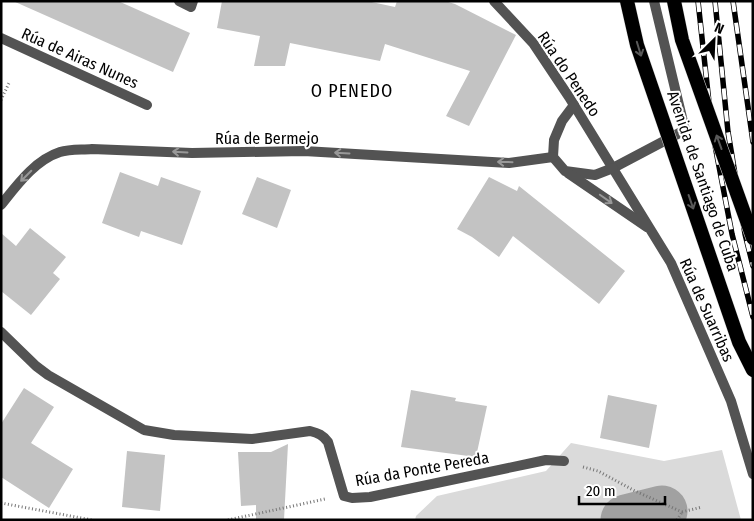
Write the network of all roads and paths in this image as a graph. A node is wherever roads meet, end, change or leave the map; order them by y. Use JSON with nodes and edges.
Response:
{"nodes":[{"id":1,"x":179,"y":1,"type":"edge"},
{"id":2,"x":194,"y":1,"type":"edge"},
{"id":3,"x":494,"y":1,"type":"edge"},
{"id":4,"x":627,"y":1,"type":"edge"},
{"id":5,"x":654,"y":1,"type":"edge"},
{"id":6,"x":674,"y":1,"type":"edge"},
{"id":7,"x":1,"y":38,"type":"edge"},
{"id":8,"x":9,"y":84,"type":"dead end"},
{"id":9,"x":1,"y":100,"type":"edge"},
{"id":10,"x":147,"y":105,"type":"dead end"},
{"id":11,"x":574,"y":105,"type":"junction"},
{"id":12,"x":553,"y":157,"type":"junction"},
{"id":13,"x":613,"y":168,"type":"junction"},
{"id":14,"x":565,"y":171,"type":"junction"},
{"id":15,"x":1,"y":205,"type":"edge"},
{"id":16,"x":651,"y":230,"type":"junction"},
{"id":17,"x":753,"y":238,"type":"edge"},
{"id":18,"x":1,"y":332,"type":"edge"},
{"id":19,"x":753,"y":370,"type":"edge"},
{"id":20,"x":564,"y":461,"type":"joint"},
{"id":21,"x":753,"y":474,"type":"edge"},
{"id":22,"x":344,"y":496,"type":"junction"},
{"id":23,"x":1,"y":503,"type":"edge"},
{"id":24,"x":702,"y":507,"type":"dead end"},
{"id":25,"x":682,"y":512,"type":"junction"},
{"id":26,"x":92,"y":520,"type":"edge"},
{"id":27,"x":228,"y":520,"type":"edge"},
{"id":28,"x":677,"y":520,"type":"edge"}],
"edges":[{"from":1,"to":2,"type":"street"},
{"from":3,"to":11,"type":"street","name":"Rúa do Penedo"},
{"from":4,"to":19,"type":"highway","name":"Avenida de Santiago de Cuba","one_way":true,"bridge":true},
{"from":5,"to":13,"type":"street"},
{"from":17,"to":6,"type":"highway","name":"Avenida de Santiago de Cuba","one_way":true,"bridge":true},
{"from":7,"to":10,"type":"street","name":"Rúa de Airas Nunes"},
{"from":8,"to":9,"type":"path"},
{"from":11,"to":12,"type":"street"},
{"from":11,"to":13,"type":"street","name":"Rúa do Penedo"},
{"from":12,"to":14,"type":"street"},
{"from":12,"to":15,"type":"street","name":"Rúa de Bermejo","one_way":true},
{"from":13,"to":14,"type":"street"},
{"from":13,"to":16,"type":"street","name":"Rúa de Suarribas"},
{"from":14,"to":16,"type":"street","one_way":true},
{"from":16,"to":21,"type":"street","name":"Rúa de Suarribas"},
{"from":18,"to":22,"type":"street","name":"Rúa da Ponte Pereda"},
{"from":20,"to":22,"type":"street","name":"Rúa da Ponte Pereda"},
{"from":20,"to":25,"type":"path"},
{"from":22,"to":27,"type":"path"},
{"from":23,"to":26,"type":"path"},
{"from":24,"to":25,"type":"path"},
{"from":25,"to":28,"type":"path"}]}
